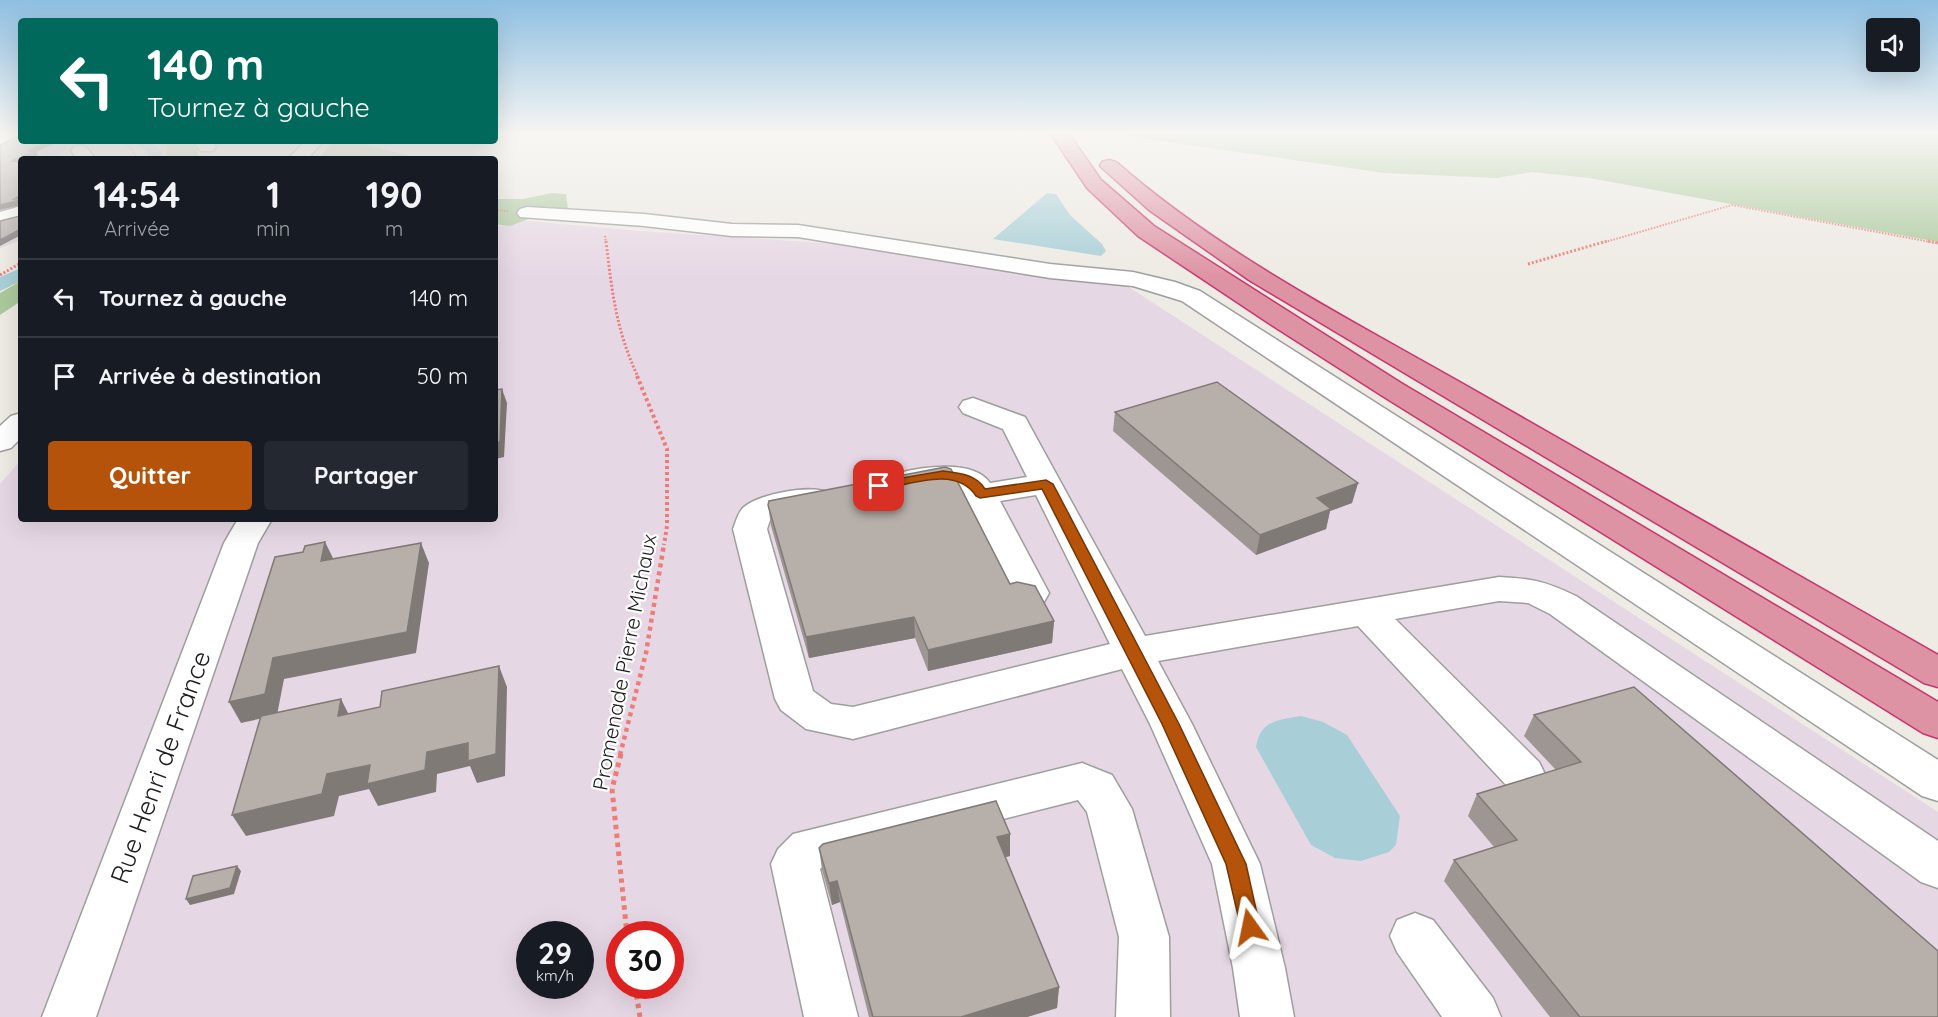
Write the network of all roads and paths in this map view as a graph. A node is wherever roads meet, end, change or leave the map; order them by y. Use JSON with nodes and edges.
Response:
{"nodes":[{"id":1,"x":1092,"y":181,"type":"edge"},
{"id":2,"x":1125,"y":181,"type":"edge"},
{"id":3,"x":18,"y":213,"type":"edge"},
{"id":4,"x":527,"y":213,"type":"dead end"},
{"id":5,"x":0,"y":219,"type":"edge"},
{"id":6,"x":604,"y":227,"type":"dead end"},
{"id":7,"x":1938,"y":243,"type":"edge"},
{"id":8,"x":1528,"y":264,"type":"dead end"},
{"id":9,"x":18,"y":265,"type":"edge"},
{"id":10,"x":0,"y":275,"type":"edge"},
{"id":11,"x":973,"y":407,"type":"dead end"},
{"id":12,"x":18,"y":425,"type":"edge"},
{"id":13,"x":0,"y":442,"type":"edge"},
{"id":14,"x":1046,"y":484,"type":"junction"},
{"id":15,"x":980,"y":494,"type":"junction"},
{"id":16,"x":253,"y":522,"type":"edge"},
{"id":17,"x":1031,"y":593,"type":"edge"},
{"id":18,"x":1365,"y":611,"type":"junction"},
{"id":19,"x":1133,"y":652,"type":"junction"},
{"id":20,"x":1938,"y":673,"type":"edge"},
{"id":21,"x":1938,"y":722,"type":"edge"},
{"id":22,"x":1523,"y":774,"type":"dead end"},
{"id":23,"x":1938,"y":783,"type":"edge"},
{"id":24,"x":1938,"y":867,"type":"edge"},
{"id":25,"x":626,"y":921,"type":"edge"},
{"id":26,"x":1415,"y":936,"type":"dead end"},
{"id":27,"x":637,"y":999,"type":"edge"},
{"id":28,"x":69,"y":1017,"type":"edge"},
{"id":29,"x":640,"y":1017,"type":"edge"},
{"id":30,"x":831,"y":1017,"type":"edge"},
{"id":31,"x":1143,"y":1017,"type":"edge"},
{"id":32,"x":1267,"y":1017,"type":"edge"},
{"id":33,"x":1474,"y":1017,"type":"edge"}],
"edges":[{"from":1,"to":21,"type":"highway"},
{"from":2,"to":20,"type":"highway"},
{"from":3,"to":5,"type":"street"},
{"from":4,"to":23,"type":"street"},
{"from":6,"to":25,"type":"path","name":"Promenade Pierre Michaux"},
{"from":7,"to":8,"type":"path"},
{"from":9,"to":10,"type":"path"},
{"from":11,"to":14,"type":"street"},
{"from":12,"to":13,"type":"street"},
{"from":14,"to":15,"type":"street"},
{"from":14,"to":19,"type":"street"},
{"from":15,"to":17,"type":"street"},
{"from":15,"to":19,"type":"street"},
{"from":16,"to":28,"type":"street","name":"Rue Henri de France"},
{"from":18,"to":19,"type":"street"},
{"from":18,"to":22,"type":"street"},
{"from":18,"to":24,"type":"street"},
{"from":19,"to":32,"type":"street"},
{"from":26,"to":33,"type":"street"},
{"from":27,"to":29,"type":"path"},
{"from":30,"to":31,"type":"street"}]}
